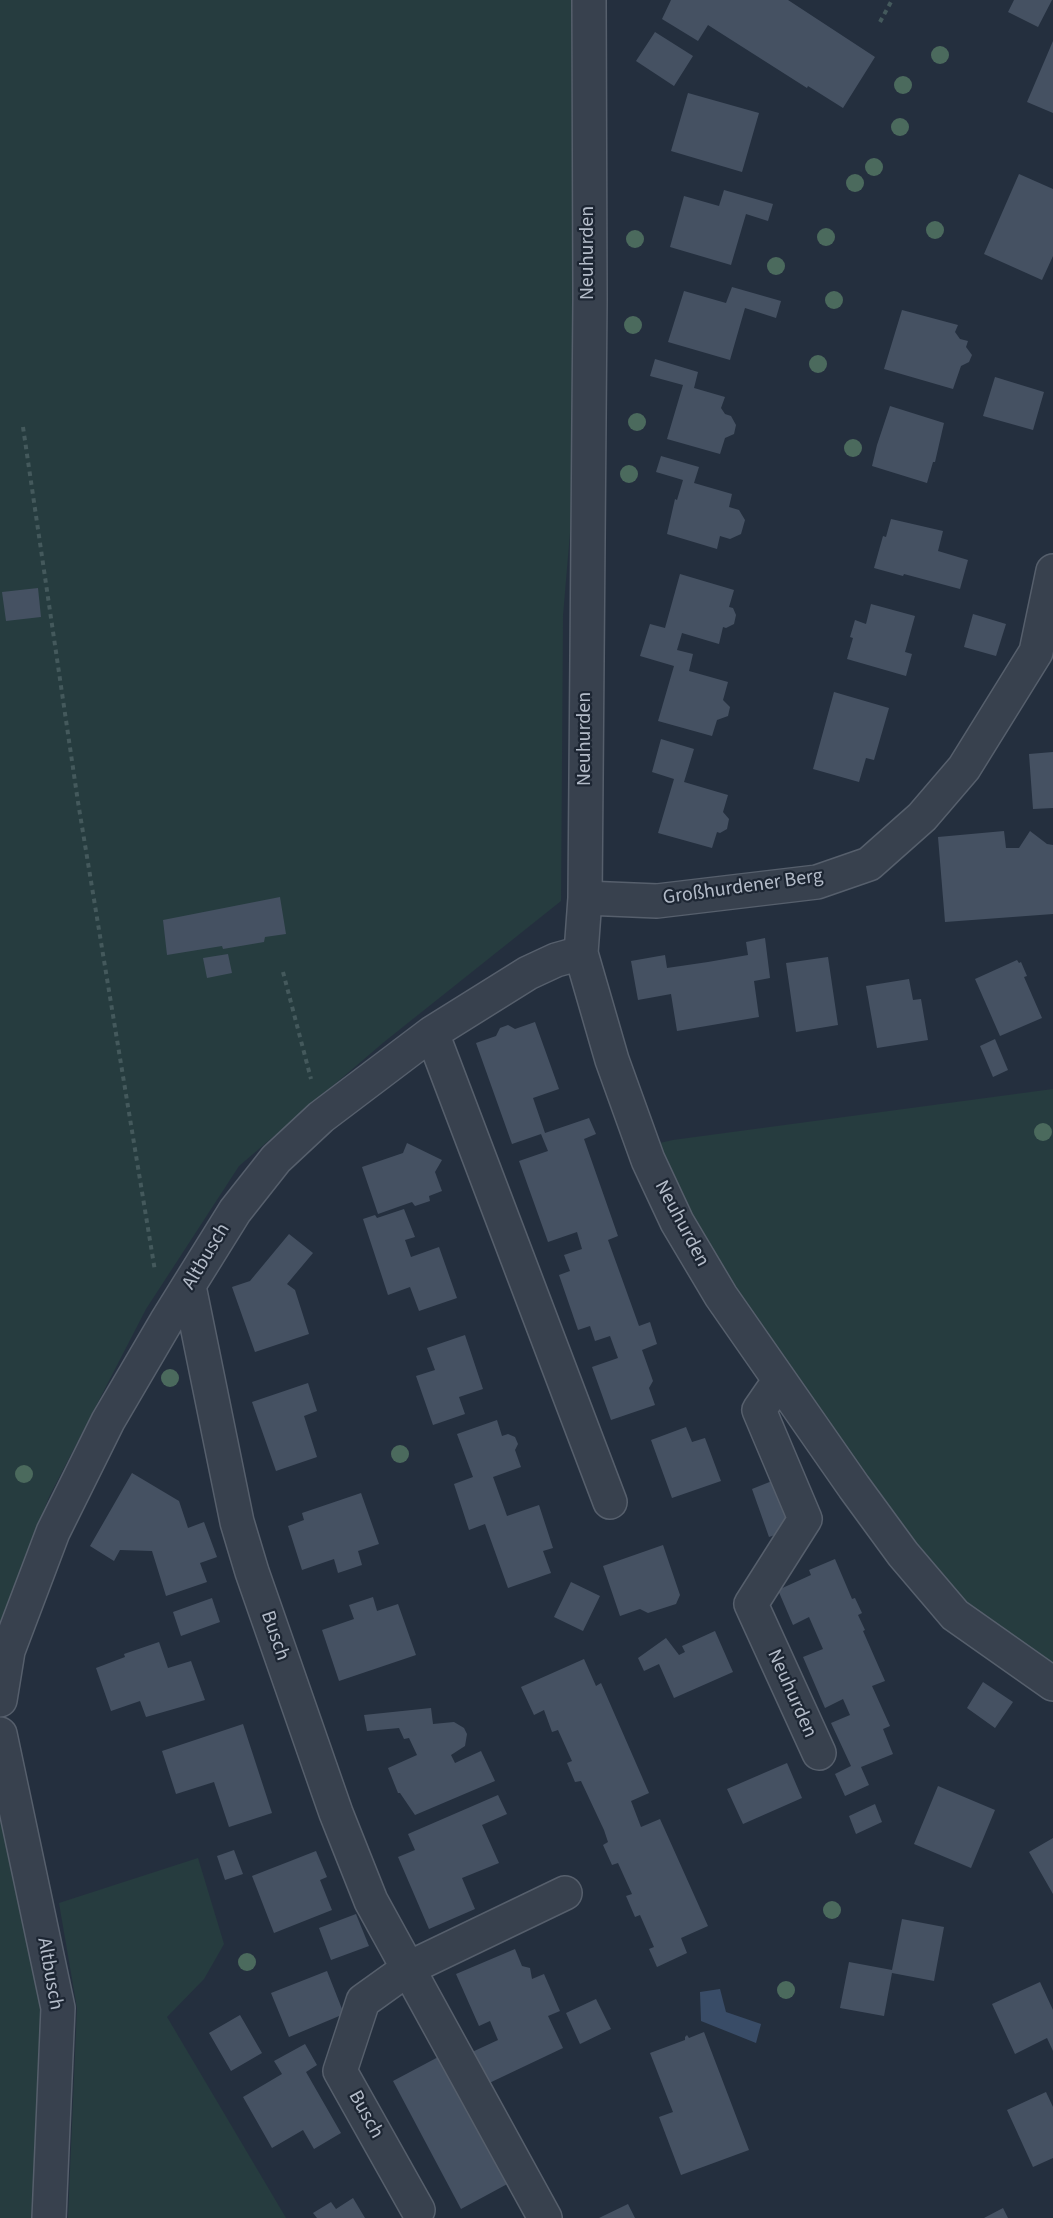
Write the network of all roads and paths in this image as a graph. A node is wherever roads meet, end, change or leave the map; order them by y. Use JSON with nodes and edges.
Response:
{"nodes":[{"id":1,"x":589,"y":0,"type":"edge"},
{"id":2,"x":892,"y":0,"type":"edge"},
{"id":3,"x":880,"y":22,"type":"dead end"},
{"id":4,"x":23,"y":427,"type":"dead end"},
{"id":5,"x":1053,"y":571,"type":"edge"},
{"id":6,"x":585,"y":898,"type":"junction"},
{"id":7,"x":581,"y":953,"type":"junction"},
{"id":8,"x":283,"y":972,"type":"dead end"},
{"id":9,"x":432,"y":1033,"type":"junction"},
{"id":10,"x":321,"y":1117,"type":"junction"},
{"id":11,"x":189,"y":1287,"type":"junction"},
{"id":12,"x":166,"y":1322,"type":"junction"},
{"id":13,"x":779,"y":1381,"type":"junction"},
{"id":14,"x":610,"y":1502,"type":"dead end"},
{"id":15,"x":1053,"y":1684,"type":"edge"},
{"id":16,"x":0,"y":1700,"type":"edge"},
{"id":17,"x":0,"y":1734,"type":"edge"},
{"id":18,"x":819,"y":1753,"type":"dead end"},
{"id":19,"x":565,"y":1893,"type":"dead end"},
{"id":20,"x":409,"y":1968,"type":"junction"},
{"id":21,"x":418,"y":2210,"type":"dead end"},
{"id":22,"x":48,"y":2218,"type":"edge"},
{"id":23,"x":545,"y":2218,"type":"edge"}],
"edges":[{"from":1,"to":6,"type":"street","name":"Neuhurden"},
{"from":2,"to":3,"type":"path"},
{"from":4,"to":12,"type":"path"},
{"from":5,"to":6,"type":"street","name":"Großhurdener Berg"},
{"from":6,"to":7,"type":"street","name":"Neuhurden"},
{"from":7,"to":9,"type":"street","name":"Altbusch"},
{"from":7,"to":13,"type":"street","name":"Neuhurden"},
{"from":8,"to":10,"type":"path"},
{"from":9,"to":10,"type":"street","name":"Altbusch"},
{"from":9,"to":14,"type":"street"},
{"from":10,"to":11,"type":"street","name":"Altbusch"},
{"from":11,"to":12,"type":"street","name":"Altbusch"},
{"from":11,"to":20,"type":"street","name":"Busch"},
{"from":12,"to":16,"type":"street","name":"Altbusch"},
{"from":13,"to":15,"type":"street","name":"Neuhurden"},
{"from":13,"to":18,"type":"street","name":"Neuhurden"},
{"from":17,"to":22,"type":"street","name":"Altbusch"},
{"from":19,"to":20,"type":"street","name":"Busch"},
{"from":20,"to":21,"type":"street","name":"Busch"},
{"from":20,"to":23,"type":"street","name":"Busch"}]}
